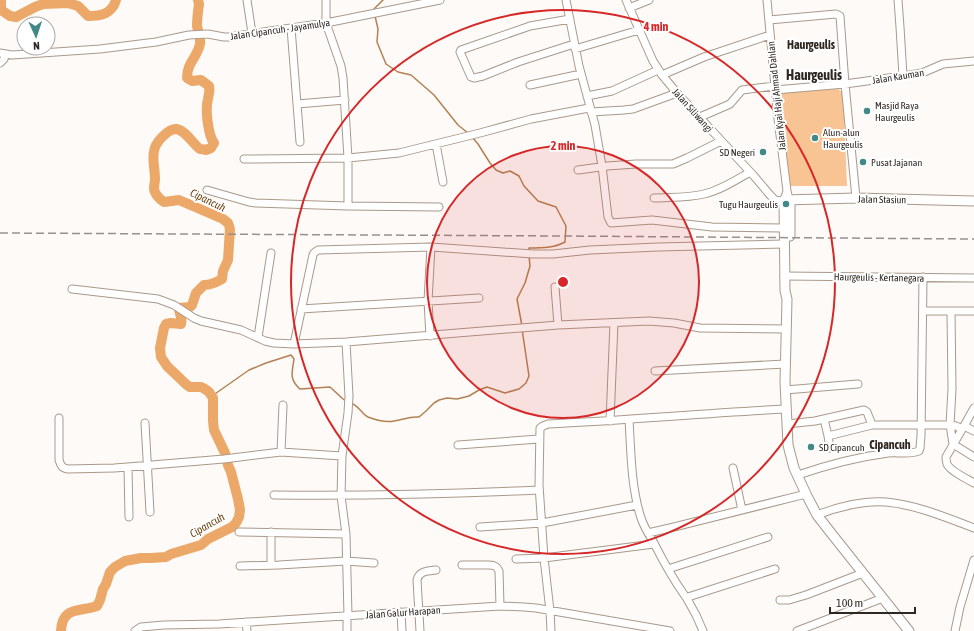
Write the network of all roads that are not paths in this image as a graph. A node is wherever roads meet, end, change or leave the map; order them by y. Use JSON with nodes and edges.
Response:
{"nodes":[{"id":1,"x":247,"y":0,"type":"edge"},
{"id":2,"x":326,"y":0,"type":"edge"},
{"id":3,"x":440,"y":0,"type":"edge"},
{"id":4,"x":566,"y":0,"type":"edge"},
{"id":5,"x":626,"y":0,"type":"edge"},
{"id":6,"x":649,"y":0,"type":"edge"},
{"id":7,"x":767,"y":0,"type":"edge"},
{"id":8,"x":898,"y":0,"type":"edge"},
{"id":9,"x":630,"y":8,"type":"junction"},
{"id":10,"x":570,"y":19,"type":"junction"},
{"id":11,"x":769,"y":20,"type":"junction"},
{"id":12,"x":326,"y":23,"type":"junction"},
{"id":13,"x":291,"y":28,"type":"junction"},
{"id":14,"x":639,"y":30,"type":"junction"},
{"id":15,"x":252,"y":33,"type":"junction"},
{"id":16,"x":770,"y":35,"type":"junction"},
{"id":17,"x":575,"y":47,"type":"junction"},
{"id":18,"x":3,"y":54,"type":"edge"},
{"id":19,"x":974,"y":61,"type":"edge"},
{"id":20,"x":0,"y":63,"type":"edge"},
{"id":21,"x":660,"y":72,"type":"junction"},
{"id":22,"x":581,"y":74,"type":"junction"},
{"id":23,"x":903,"y":76,"type":"junction"},
{"id":24,"x":845,"y":84,"type":"junction"},
{"id":25,"x":530,"y":85,"type":"dead end"},
{"id":26,"x":775,"y":88,"type":"junction"},
{"id":27,"x":677,"y":93,"type":"junction"},
{"id":28,"x":587,"y":96,"type":"junction"},
{"id":29,"x":345,"y":100,"type":"junction"},
{"id":30,"x":297,"y":104,"type":"junction"},
{"id":31,"x":590,"y":110,"type":"junction"},
{"id":32,"x":700,"y":117,"type":"junction"},
{"id":33,"x":721,"y":141,"type":"junction"},
{"id":34,"x":300,"y":142,"type":"dead end"},
{"id":35,"x":436,"y":144,"type":"junction"},
{"id":36,"x":348,"y":158,"type":"junction"},
{"id":37,"x":244,"y":159,"type":"dead end"},
{"id":38,"x":602,"y":166,"type":"junction"},
{"id":39,"x":578,"y":170,"type":"dead end"},
{"id":40,"x":750,"y":172,"type":"junction"},
{"id":41,"x":443,"y":182,"type":"dead end"},
{"id":42,"x":207,"y":190,"type":"dead end"},
{"id":43,"x":787,"y":197,"type":"junction"},
{"id":44,"x":654,"y":198,"type":"dead end"},
{"id":45,"x":856,"y":198,"type":"junction"},
{"id":46,"x":974,"y":200,"type":"edge"},
{"id":47,"x":348,"y":206,"type":"junction"},
{"id":48,"x":440,"y":207,"type":"dead end"},
{"id":49,"x":784,"y":228,"type":"junction"},
{"id":50,"x":784,"y":244,"type":"junction"},
{"id":51,"x":431,"y":248,"type":"junction"},
{"id":52,"x":271,"y":253,"type":"dead end"},
{"id":53,"x":787,"y":276,"type":"junction"},
{"id":54,"x":923,"y":277,"type":"junction"},
{"id":55,"x":974,"y":278,"type":"edge"},
{"id":56,"x":555,"y":287,"type":"dead end"},
{"id":57,"x":72,"y":289,"type":"dead end"},
{"id":58,"x":479,"y":298,"type":"dead end"},
{"id":59,"x":428,"y":301,"type":"junction"},
{"id":60,"x":301,"y":308,"type":"junction"},
{"id":61,"x":923,"y":311,"type":"junction"},
{"id":62,"x":952,"y":311,"type":"junction"},
{"id":63,"x":974,"y":311,"type":"edge"},
{"id":64,"x":614,"y":323,"type":"junction"},
{"id":65,"x":558,"y":325,"type":"junction"},
{"id":66,"x":786,"y":329,"type":"junction"},
{"id":67,"x":430,"y":336,"type":"junction"},
{"id":68,"x":258,"y":337,"type":"junction"},
{"id":69,"x":346,"y":342,"type":"junction"},
{"id":70,"x":294,"y":344,"type":"junction"},
{"id":71,"x":785,"y":364,"type":"junction"},
{"id":72,"x":655,"y":371,"type":"dead end"},
{"id":73,"x":858,"y":384,"type":"dead end"},
{"id":74,"x":785,"y":390,"type":"junction"},
{"id":75,"x":283,"y":405,"type":"dead end"},
{"id":76,"x":974,"y":408,"type":"edge"},
{"id":77,"x":786,"y":409,"type":"junction"},
{"id":78,"x":59,"y":418,"type":"dead end"},
{"id":79,"x":824,"y":419,"type":"junction"},
{"id":80,"x":629,"y":420,"type":"junction"},
{"id":81,"x":610,"y":421,"type":"junction"},
{"id":82,"x":144,"y":423,"type":"dead end"},
{"id":83,"x":787,"y":424,"type":"junction"},
{"id":84,"x":872,"y":425,"type":"junction"},
{"id":85,"x":921,"y":425,"type":"junction"},
{"id":86,"x":950,"y":425,"type":"junction"},
{"id":87,"x":963,"y":427,"type":"junction"},
{"id":88,"x":974,"y":431,"type":"edge"},
{"id":89,"x":828,"y":436,"type":"junction"},
{"id":90,"x":539,"y":439,"type":"junction"},
{"id":91,"x":953,"y":444,"type":"junction"},
{"id":92,"x":458,"y":446,"type":"dead end"},
{"id":93,"x":830,"y":448,"type":"dead end"},
{"id":94,"x":281,"y":452,"type":"junction"},
{"id":95,"x":342,"y":456,"type":"junction"},
{"id":96,"x":974,"y":457,"type":"edge"},
{"id":97,"x":147,"y":466,"type":"junction"},
{"id":98,"x":128,"y":467,"type":"junction"},
{"id":99,"x":733,"y":468,"type":"dead end"},
{"id":100,"x":798,"y":475,"type":"junction"},
{"id":101,"x":974,"y":483,"type":"edge"},
{"id":102,"x":539,"y":490,"type":"junction"},
{"id":103,"x":806,"y":494,"type":"junction"},
{"id":104,"x":274,"y":495,"type":"dead end"},
{"id":105,"x":341,"y":496,"type":"junction"},
{"id":106,"x":637,"y":505,"type":"junction"},
{"id":107,"x":742,"y":510,"type":"junction"},
{"id":108,"x":150,"y":512,"type":"dead end"},
{"id":109,"x":817,"y":515,"type":"junction"},
{"id":110,"x":129,"y":517,"type":"dead end"},
{"id":111,"x":542,"y":523,"type":"junction"},
{"id":112,"x":480,"y":527,"type":"dead end"},
{"id":113,"x":974,"y":528,"type":"edge"},
{"id":114,"x":239,"y":532,"type":"dead end"},
{"id":115,"x":271,"y":532,"type":"junction"},
{"id":116,"x":648,"y":533,"type":"junction"},
{"id":117,"x":346,"y":534,"type":"junction"},
{"id":118,"x":768,"y":538,"type":"dead end"},
{"id":119,"x":654,"y":544,"type":"junction"},
{"id":120,"x":544,"y":558,"type":"junction"},
{"id":121,"x":516,"y":559,"type":"dead end"},
{"id":122,"x":974,"y":560,"type":"edge"},
{"id":123,"x":346,"y":561,"type":"junction"},
{"id":124,"x":374,"y":563,"type":"dead end"},
{"id":125,"x":271,"y":565,"type":"junction"},
{"id":126,"x":462,"y":565,"type":"dead end"},
{"id":127,"x":240,"y":566,"type":"dead end"},
{"id":128,"x":668,"y":569,"type":"junction"},
{"id":129,"x":436,"y":570,"type":"dead end"},
{"id":130,"x":775,"y":570,"type":"dead end"},
{"id":131,"x":863,"y":573,"type":"junction"},
{"id":132,"x":686,"y":597,"type":"junction"},
{"id":133,"x":883,"y":598,"type":"junction"},
{"id":134,"x":780,"y":600,"type":"dead end"},
{"id":135,"x":500,"y":606,"type":"junction"},
{"id":136,"x":419,"y":611,"type":"junction"},
{"id":137,"x":550,"y":611,"type":"junction"},
{"id":138,"x":401,"y":612,"type":"junction"},
{"id":139,"x":347,"y":616,"type":"junction"},
{"id":140,"x":246,"y":622,"type":"junction"},
{"id":141,"x":624,"y":627,"type":"edge"},
{"id":142,"x":164,"y":628,"type":"edge"},
{"id":143,"x":135,"y":631,"type":"edge"},
{"id":144,"x":247,"y":631,"type":"edge"},
{"id":145,"x":347,"y":631,"type":"edge"},
{"id":146,"x":402,"y":631,"type":"edge"},
{"id":147,"x":420,"y":631,"type":"edge"},
{"id":148,"x":551,"y":631,"type":"edge"},
{"id":149,"x":670,"y":631,"type":"edge"},
{"id":150,"x":703,"y":631,"type":"edge"},
{"id":151,"x":797,"y":631,"type":"edge"},
{"id":152,"x":909,"y":631,"type":"edge"},
{"id":153,"x":954,"y":631,"type":"edge"}],
"edges":[{"from":1,"to":15,"type":"street"},
{"from":2,"to":12,"type":"street"},
{"from":3,"to":12,"type":"street","name":"Jalan Cipancuh - Jayamulya"},
{"from":4,"to":10,"type":"street"},
{"from":5,"to":9,"type":"street","name":"Jalan Siliwangi"},
{"from":6,"to":9,"type":"street"},
{"from":7,"to":11,"type":"street","name":"Jalan Kyai Haji Ahmad Dahlan"},
{"from":8,"to":23,"type":"street"},
{"from":9,"to":14,"type":"street","name":"Jalan Siliwangi"},
{"from":10,"to":17,"type":"street"},
{"from":10,"to":17,"type":"street"},
{"from":11,"to":16,"type":"street","name":"Jalan Kyai Haji Ahmad Dahlan"},
{"from":11,"to":24,"type":"street"},
{"from":12,"to":13,"type":"street","name":"Jalan Cipancuh - Jayamulya"},
{"from":12,"to":29,"type":"street"},
{"from":13,"to":15,"type":"street","name":"Jalan Cipancuh - Jayamulya"},
{"from":13,"to":30,"type":"street"},
{"from":14,"to":17,"type":"street"},
{"from":14,"to":21,"type":"street","name":"Jalan Siliwangi"},
{"from":15,"to":18,"type":"street","name":"Jalan Cipancuh - Jayamulya"},
{"from":16,"to":21,"type":"street"},
{"from":16,"to":26,"type":"street","name":"Jalan Kyai Haji Ahmad Dahlan"},
{"from":17,"to":22,"type":"street"},
{"from":18,"to":20,"type":"street"},
{"from":19,"to":23,"type":"street","name":"Jalan Kauman"},
{"from":21,"to":27,"type":"street","name":"Jalan Siliwangi"},
{"from":21,"to":28,"type":"street"},
{"from":22,"to":25,"type":"street"},
{"from":22,"to":28,"type":"street"},
{"from":23,"to":24,"type":"street","name":"Jalan Kauman"},
{"from":24,"to":26,"type":"street","name":"Jalan Kauman"},
{"from":24,"to":45,"type":"street"},
{"from":26,"to":32,"type":"street","name":"Jalan Kauman"},
{"from":26,"to":43,"type":"street","name":"Jalan Kyai Haji Ahmad Dahlan"},
{"from":27,"to":31,"type":"street"},
{"from":27,"to":32,"type":"street","name":"Jalan Siliwangi"},
{"from":28,"to":31,"type":"street"},
{"from":29,"to":30,"type":"street"},
{"from":29,"to":36,"type":"street"},
{"from":30,"to":34,"type":"street"},
{"from":31,"to":35,"type":"street"},
{"from":31,"to":38,"type":"street"},
{"from":32,"to":33,"type":"street","name":"Jalan Siliwangi"},
{"from":33,"to":38,"type":"street"},
{"from":33,"to":40,"type":"street","name":"Jalan Siliwangi"},
{"from":35,"to":36,"type":"street"},
{"from":35,"to":41,"type":"street"},
{"from":36,"to":37,"type":"street"},
{"from":36,"to":47,"type":"street"},
{"from":38,"to":39,"type":"street"},
{"from":38,"to":49,"type":"street"},
{"from":40,"to":43,"type":"street","name":"Jalan Siliwangi"},
{"from":40,"to":44,"type":"street"},
{"from":42,"to":47,"type":"street"},
{"from":43,"to":45,"type":"main road","name":"Jalan Stasiun"},
{"from":43,"to":49,"type":"main road"},
{"from":43,"to":53,"type":"main road"},
{"from":45,"to":46,"type":"main road","name":"Jalan Stasiun"},
{"from":47,"to":48,"type":"street"},
{"from":49,"to":50,"type":"main road"},
{"from":50,"to":51,"type":"street"},
{"from":50,"to":53,"type":"main road"},
{"from":51,"to":59,"type":"street"},
{"from":51,"to":60,"type":"street"},
{"from":52,"to":68,"type":"street"},
{"from":53,"to":54,"type":"street","name":"Haurgeulis - Kertanegara"},
{"from":53,"to":66,"type":"main road"},
{"from":54,"to":55,"type":"street","name":"Haurgeulis - Kertanegara"},
{"from":54,"to":61,"type":"street"},
{"from":56,"to":65,"type":"street"},
{"from":57,"to":68,"type":"street"},
{"from":58,"to":59,"type":"street"},
{"from":59,"to":60,"type":"street"},
{"from":59,"to":67,"type":"street"},
{"from":60,"to":70,"type":"street"},
{"from":61,"to":62,"type":"street"},
{"from":61,"to":85,"type":"street"},
{"from":62,"to":63,"type":"street"},
{"from":62,"to":86,"type":"street"},
{"from":64,"to":65,"type":"street"},
{"from":64,"to":66,"type":"street"},
{"from":64,"to":81,"type":"street"},
{"from":65,"to":67,"type":"street"},
{"from":66,"to":71,"type":"main road"},
{"from":67,"to":69,"type":"street"},
{"from":68,"to":70,"type":"street"},
{"from":69,"to":70,"type":"street"},
{"from":69,"to":95,"type":"street"},
{"from":71,"to":72,"type":"street"},
{"from":71,"to":74,"type":"main road"},
{"from":73,"to":74,"type":"street"},
{"from":74,"to":77,"type":"main road"},
{"from":75,"to":94,"type":"street"},
{"from":76,"to":87,"type":"street"},
{"from":77,"to":80,"type":"street"},
{"from":77,"to":83,"type":"main road"},
{"from":78,"to":98,"type":"street"},
{"from":79,"to":83,"type":"street"},
{"from":79,"to":84,"type":"street"},
{"from":79,"to":89,"type":"street"},
{"from":80,"to":81,"type":"street"},
{"from":80,"to":106,"type":"street"},
{"from":81,"to":90,"type":"street"},
{"from":82,"to":97,"type":"street"},
{"from":83,"to":100,"type":"main road"},
{"from":84,"to":85,"type":"street"},
{"from":84,"to":89,"type":"street"},
{"from":85,"to":86,"type":"street"},
{"from":85,"to":100,"type":"street"},
{"from":86,"to":87,"type":"street"},
{"from":86,"to":91,"type":"street"},
{"from":87,"to":88,"type":"street"},
{"from":87,"to":91,"type":"street"},
{"from":89,"to":93,"type":"street"},
{"from":90,"to":92,"type":"street"},
{"from":90,"to":102,"type":"street"},
{"from":91,"to":96,"type":"street"},
{"from":91,"to":101,"type":"street"},
{"from":94,"to":95,"type":"street"},
{"from":94,"to":97,"type":"street"},
{"from":95,"to":105,"type":"street"},
{"from":97,"to":98,"type":"street"},
{"from":97,"to":108,"type":"street"},
{"from":98,"to":110,"type":"street"},
{"from":99,"to":107,"type":"street"},
{"from":100,"to":103,"type":"main road"},
{"from":102,"to":105,"type":"street"},
{"from":102,"to":111,"type":"street"},
{"from":103,"to":107,"type":"street"},
{"from":103,"to":109,"type":"main road"},
{"from":104,"to":105,"type":"street"},
{"from":105,"to":117,"type":"street"},
{"from":106,"to":111,"type":"street"},
{"from":106,"to":116,"type":"street"},
{"from":107,"to":116,"type":"street"},
{"from":109,"to":113,"type":"street"},
{"from":109,"to":131,"type":"main road"},
{"from":111,"to":112,"type":"street"},
{"from":111,"to":120,"type":"street"},
{"from":114,"to":115,"type":"street"},
{"from":115,"to":117,"type":"street"},
{"from":115,"to":125,"type":"street"},
{"from":116,"to":119,"type":"street"},
{"from":117,"to":123,"type":"street"},
{"from":118,"to":128,"type":"street"},
{"from":119,"to":120,"type":"street"},
{"from":119,"to":128,"type":"street"},
{"from":120,"to":121,"type":"street"},
{"from":120,"to":137,"type":"street"},
{"from":122,"to":153,"type":"street"},
{"from":123,"to":124,"type":"street"},
{"from":123,"to":125,"type":"street"},
{"from":123,"to":139,"type":"street"},
{"from":125,"to":127,"type":"street"},
{"from":126,"to":135,"type":"street"},
{"from":128,"to":132,"type":"street"},
{"from":129,"to":136,"type":"street"},
{"from":130,"to":132,"type":"street"},
{"from":131,"to":133,"type":"main road"},
{"from":131,"to":134,"type":"street"},
{"from":132,"to":150,"type":"street"},
{"from":133,"to":151,"type":"street"},
{"from":133,"to":152,"type":"main road"},
{"from":135,"to":136,"type":"street","name":"Jalan Galur Harapan"},
{"from":135,"to":137,"type":"street","name":"Jalan Galur Harapan"},
{"from":136,"to":138,"type":"street","name":"Jalan Galur Harapan"},
{"from":136,"to":147,"type":"street"},
{"from":137,"to":141,"type":"street","name":"Jalan Galur Harapan"},
{"from":137,"to":148,"type":"street"},
{"from":138,"to":139,"type":"street","name":"Jalan Galur Harapan"},
{"from":138,"to":146,"type":"street"},
{"from":139,"to":140,"type":"street","name":"Jalan Galur Harapan"},
{"from":139,"to":145,"type":"street"},
{"from":140,"to":142,"type":"street","name":"Jalan Galur Harapan"},
{"from":140,"to":144,"type":"street"},
{"from":141,"to":149,"type":"street","name":"Jalan Galur Harapan"},
{"from":142,"to":143,"type":"street","name":"Jalan Galur Harapan"}]}
